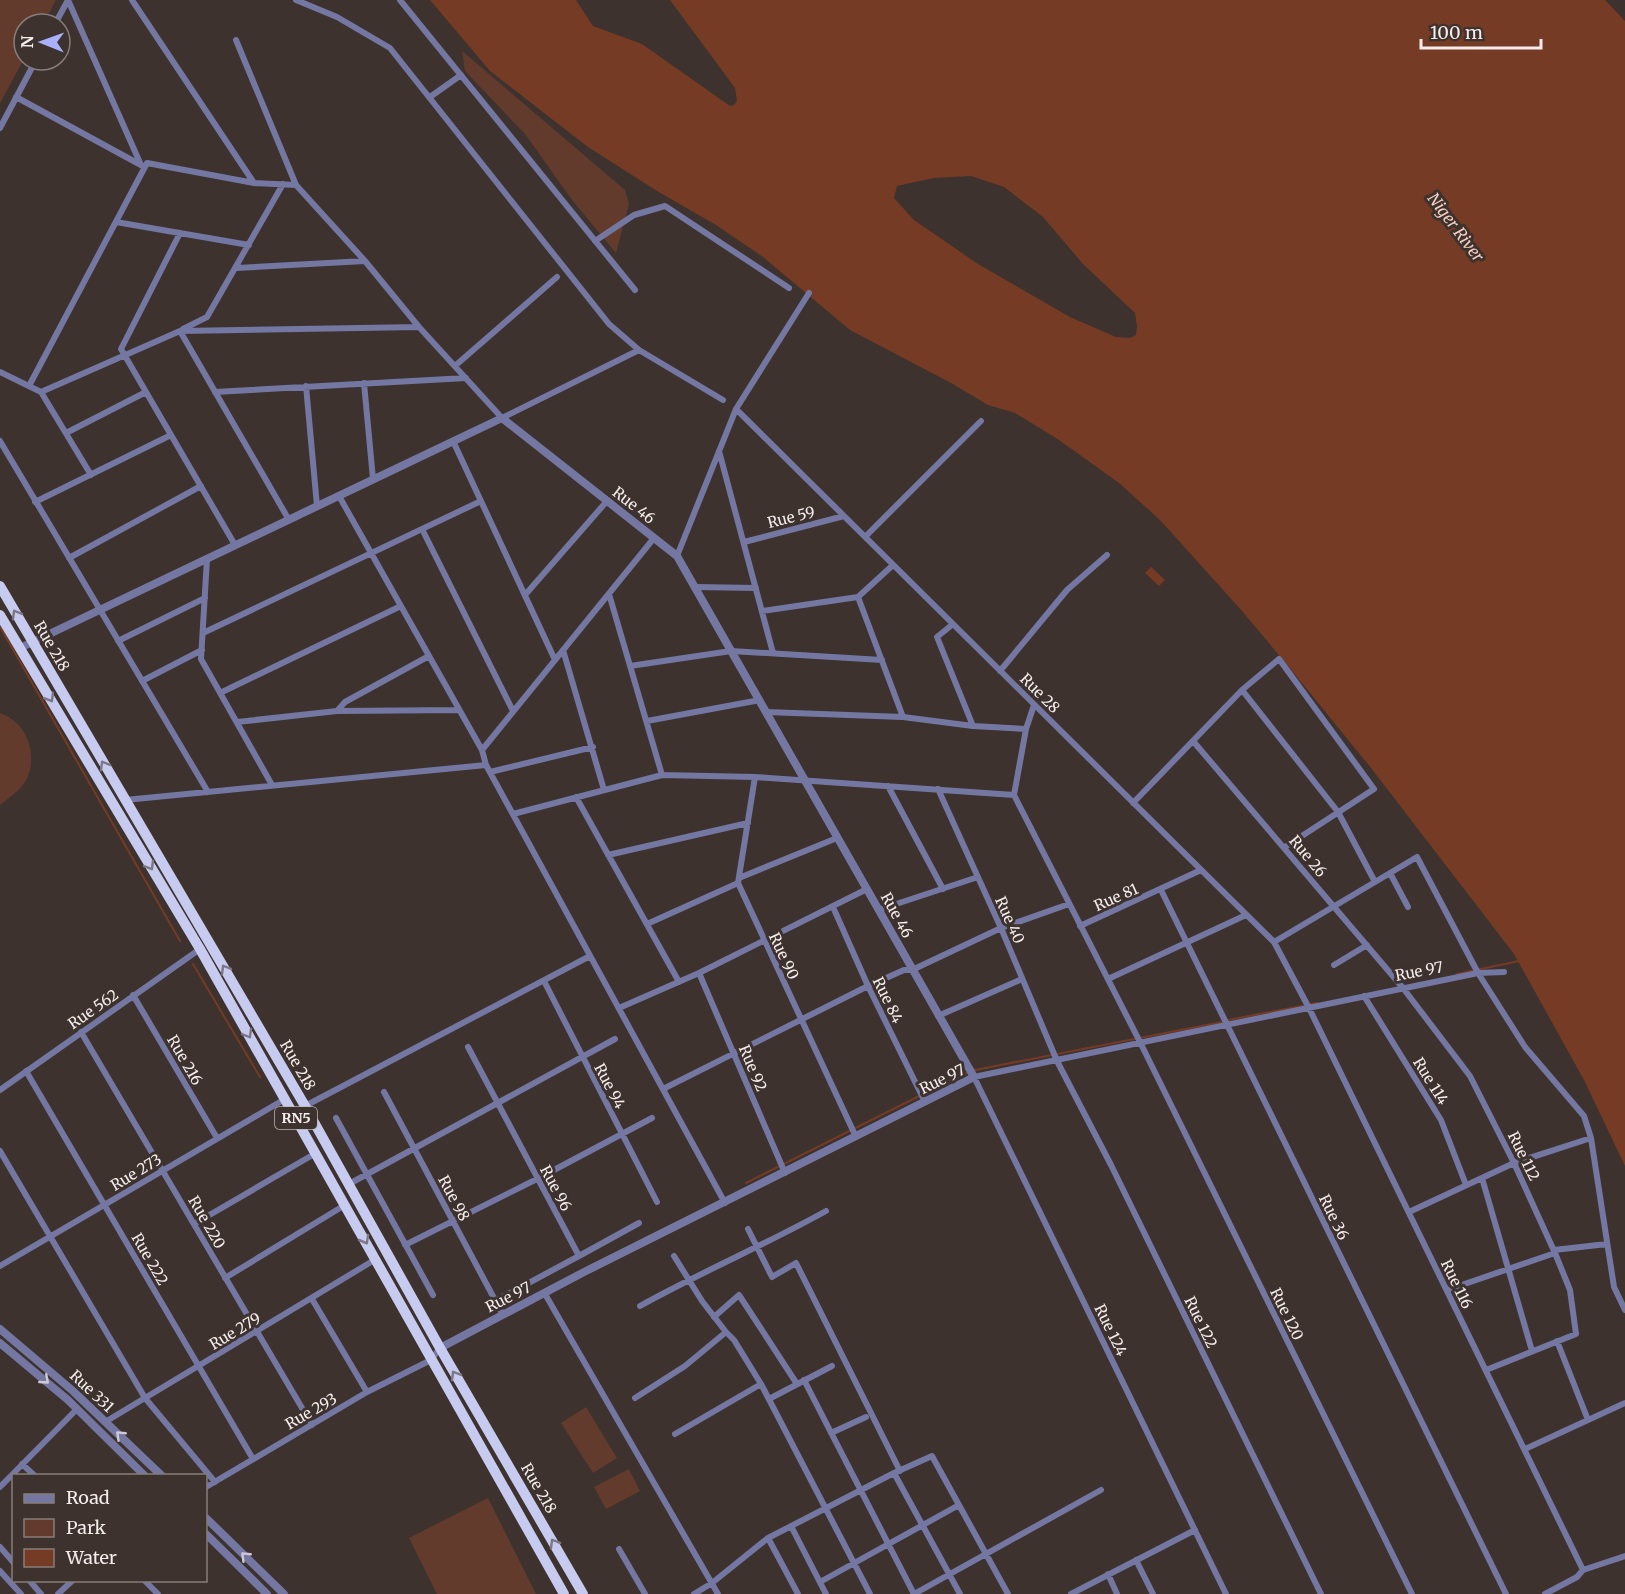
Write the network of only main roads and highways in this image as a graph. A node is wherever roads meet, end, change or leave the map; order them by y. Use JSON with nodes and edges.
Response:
{"nodes":[{"id":1,"x":0,"y":586,"type":"edge"},
{"id":2,"x":0,"y":615,"type":"edge"},
{"id":3,"x":205,"y":946,"type":"junction"},
{"id":4,"x":564,"y":1594,"type":"edge"},
{"id":5,"x":583,"y":1594,"type":"edge"}],
"edges":[{"from":3,"to":1,"type":"highway","name":"Rue 218","number":"RN5","one_way":true},
{"from":2,"to":3,"type":"highway","name":"Rue 218","number":"RN5","one_way":true},
{"from":3,"to":4,"type":"highway","name":"Rue 218","number":"RN5","one_way":true},
{"from":5,"to":3,"type":"highway","name":"Rue 218","number":"RN5","one_way":true}]}
